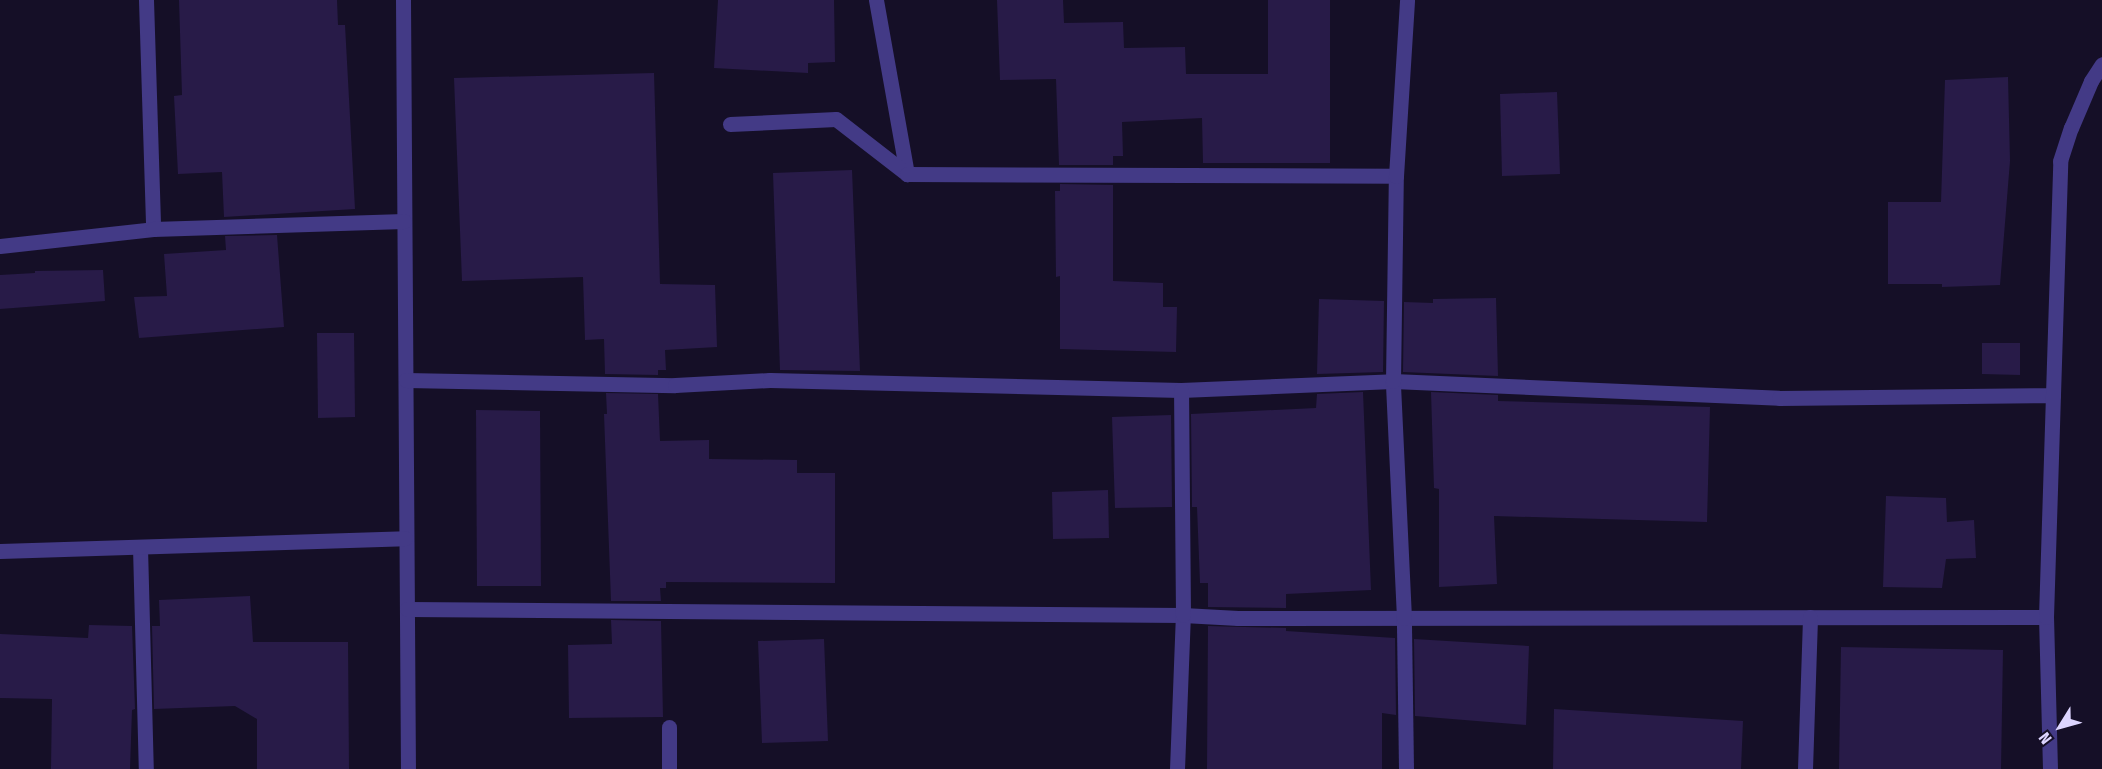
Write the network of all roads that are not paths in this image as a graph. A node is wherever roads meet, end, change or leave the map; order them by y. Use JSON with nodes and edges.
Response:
{"nodes":[{"id":1,"x":146,"y":0,"type":"edge"},
{"id":2,"x":403,"y":0,"type":"edge"},
{"id":3,"x":876,"y":0,"type":"edge"},
{"id":4,"x":1407,"y":0,"type":"edge"},
{"id":5,"x":2102,"y":64,"type":"edge"},
{"id":6,"x":730,"y":124,"type":"dead end"},
{"id":7,"x":907,"y":174,"type":"junction"},
{"id":8,"x":1396,"y":176,"type":"junction"},
{"id":9,"x":404,"y":221,"type":"junction"},
{"id":10,"x":153,"y":229,"type":"junction"},
{"id":11,"x":0,"y":246,"type":"edge"},
{"id":12,"x":406,"y":380,"type":"junction"},
{"id":13,"x":1393,"y":381,"type":"junction"},
{"id":14,"x":1181,"y":390,"type":"junction"},
{"id":15,"x":2053,"y":395,"type":"junction"},
{"id":16,"x":405,"y":538,"type":"junction"},
{"id":17,"x":140,"y":547,"type":"junction"},
{"id":18,"x":0,"y":551,"type":"edge"},
{"id":19,"x":407,"y":609,"type":"junction"},
{"id":20,"x":1183,"y":615,"type":"junction"},
{"id":21,"x":1810,"y":617,"type":"junction"},
{"id":22,"x":2046,"y":617,"type":"junction"},
{"id":23,"x":1404,"y":618,"type":"junction"},
{"id":24,"x":669,"y":727,"type":"dead end"},
{"id":25,"x":146,"y":769,"type":"edge"},
{"id":26,"x":408,"y":769,"type":"edge"},
{"id":27,"x":669,"y":769,"type":"edge"},
{"id":28,"x":1177,"y":769,"type":"edge"},
{"id":29,"x":1406,"y":769,"type":"edge"},
{"id":30,"x":1805,"y":769,"type":"edge"},
{"id":31,"x":2050,"y":769,"type":"edge"}],
"edges":[{"from":1,"to":10,"type":"street"},
{"from":2,"to":9,"type":"street"},
{"from":3,"to":7,"type":"street"},
{"from":4,"to":8,"type":"street"},
{"from":5,"to":15,"type":"street"},
{"from":6,"to":7,"type":"street"},
{"from":7,"to":8,"type":"street"},
{"from":8,"to":13,"type":"street"},
{"from":9,"to":10,"type":"street"},
{"from":9,"to":12,"type":"street"},
{"from":10,"to":11,"type":"street"},
{"from":12,"to":14,"type":"street"},
{"from":12,"to":16,"type":"street"},
{"from":13,"to":14,"type":"street"},
{"from":13,"to":15,"type":"street"},
{"from":13,"to":23,"type":"street"},
{"from":14,"to":20,"type":"street"},
{"from":15,"to":22,"type":"street"},
{"from":16,"to":17,"type":"street"},
{"from":16,"to":19,"type":"street"},
{"from":17,"to":18,"type":"street"},
{"from":17,"to":25,"type":"street"},
{"from":19,"to":20,"type":"street"},
{"from":19,"to":26,"type":"street"},
{"from":20,"to":23,"type":"street"},
{"from":20,"to":28,"type":"street"},
{"from":21,"to":22,"type":"street"},
{"from":21,"to":23,"type":"street"},
{"from":21,"to":30,"type":"street"},
{"from":22,"to":31,"type":"street"},
{"from":23,"to":29,"type":"street"},
{"from":24,"to":27,"type":"street"}]}
